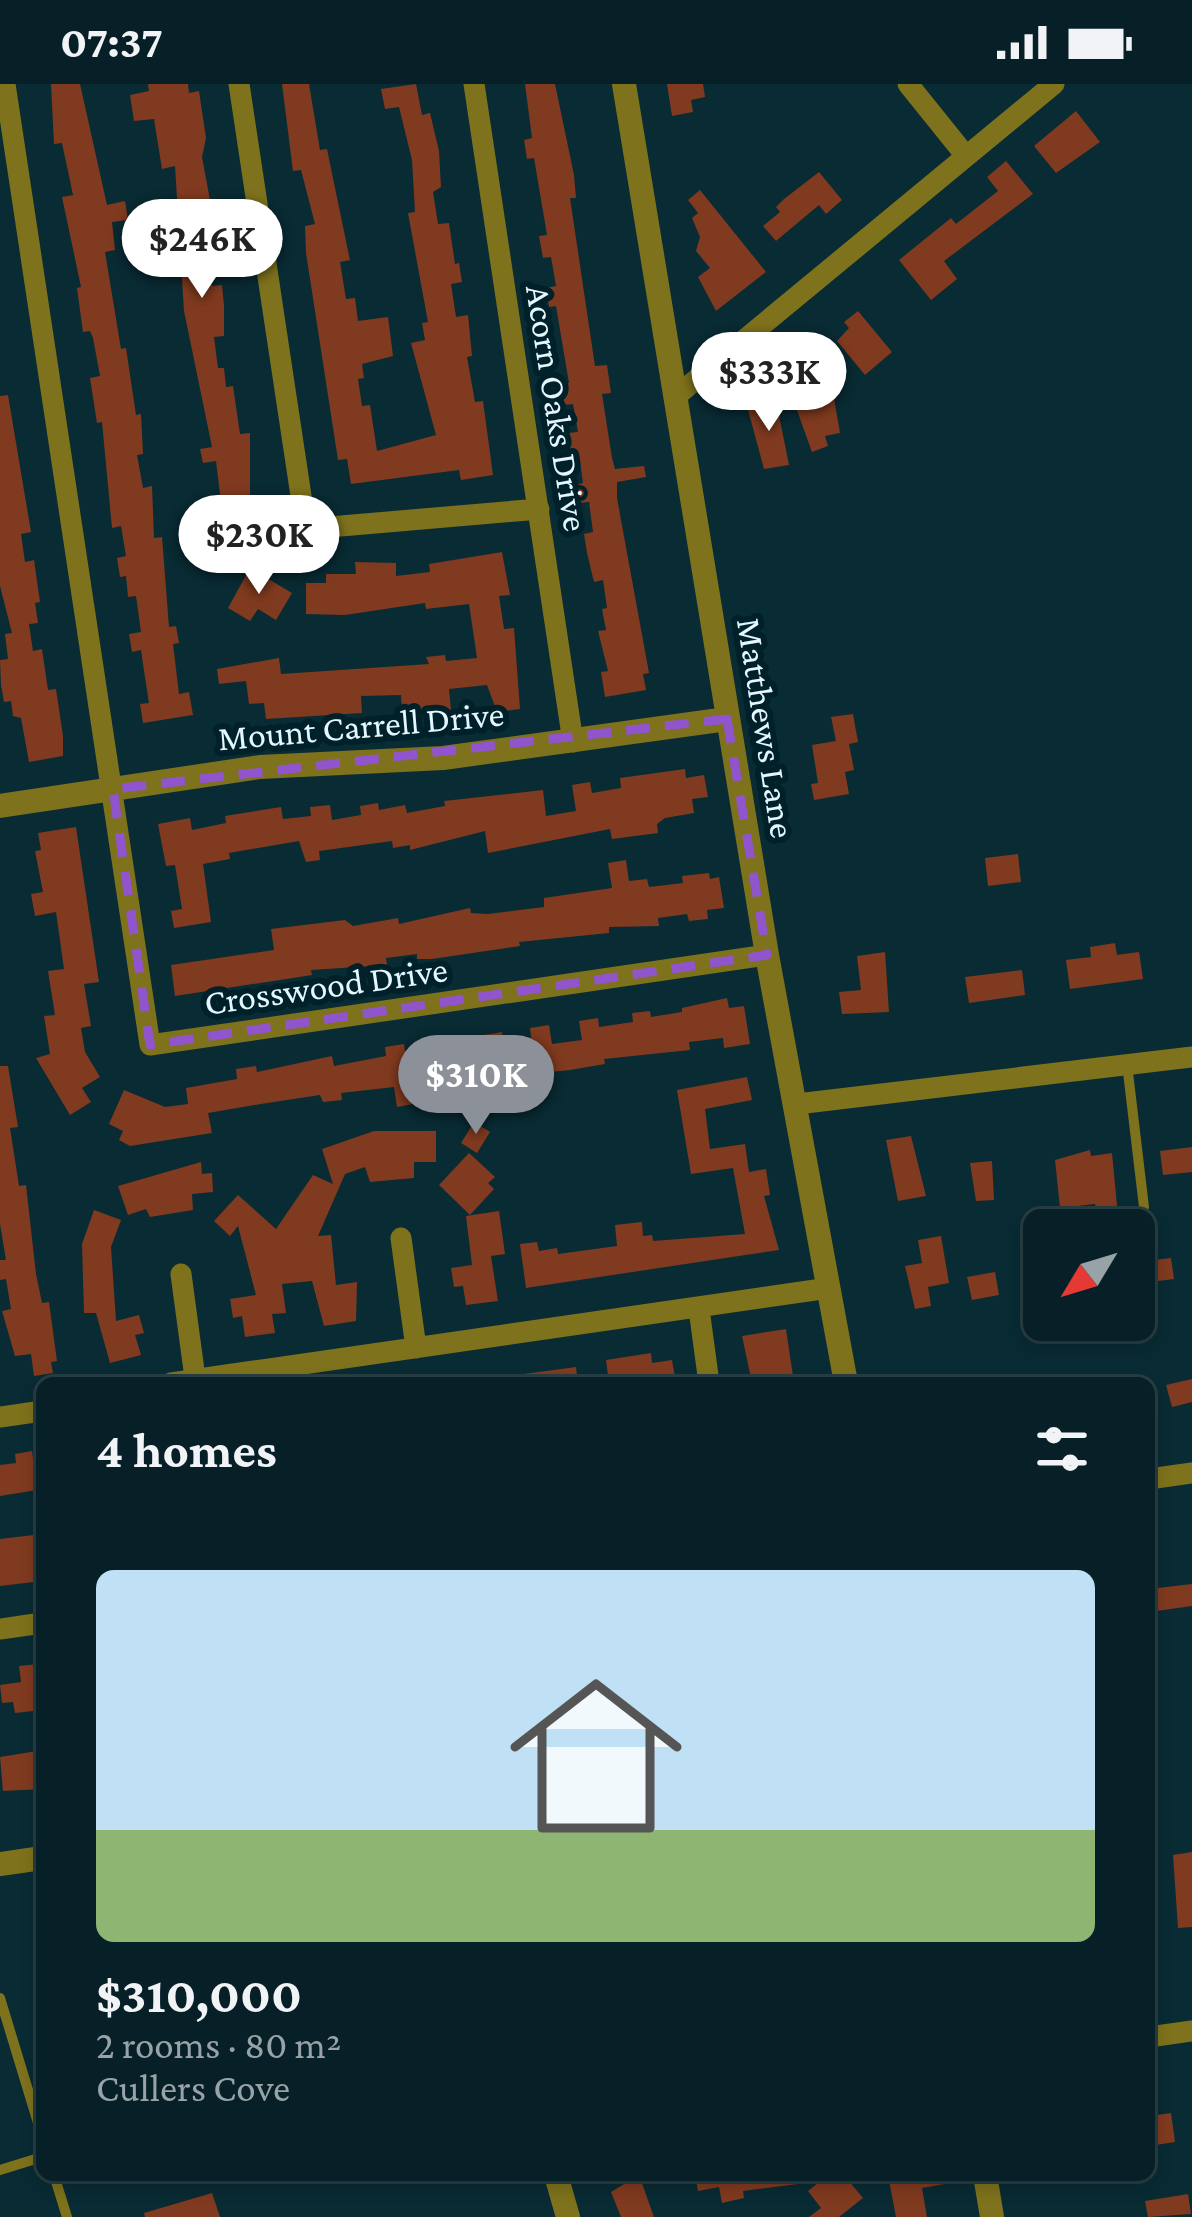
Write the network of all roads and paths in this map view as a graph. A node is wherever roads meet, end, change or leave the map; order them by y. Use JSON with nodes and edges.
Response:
{"nodes":[{"id":1,"x":5,"y":84,"type":"edge"},
{"id":2,"x":239,"y":84,"type":"edge"},
{"id":3,"x":474,"y":84,"type":"edge"},
{"id":4,"x":624,"y":84,"type":"edge"},
{"id":5,"x":908,"y":84,"type":"edge"},
{"id":6,"x":1054,"y":84,"type":"edge"},
{"id":7,"x":966,"y":157,"type":"junction"},
{"id":8,"x":675,"y":397,"type":"junction"},
{"id":9,"x":539,"y":509,"type":"junction"},
{"id":10,"x":727,"y":719,"type":"junction"},
{"id":11,"x":573,"y":742,"type":"junction"},
{"id":12,"x":112,"y":788,"type":"junction"},
{"id":13,"x":0,"y":806,"type":"edge"},
{"id":14,"x":767,"y":955,"type":"junction"},
{"id":15,"x":1192,"y":1058,"type":"edge"},
{"id":16,"x":1127,"y":1064,"type":"junction"},
{"id":17,"x":797,"y":1105,"type":"junction"},
{"id":18,"x":1144,"y":1207,"type":"dead end"},
{"id":19,"x":401,"y":1238,"type":"dead end"},
{"id":20,"x":181,"y":1274,"type":"dead end"},
{"id":21,"x":829,"y":1288,"type":"junction"},
{"id":22,"x":699,"y":1309,"type":"junction"},
{"id":23,"x":416,"y":1348,"type":"junction"},
{"id":24,"x":195,"y":1377,"type":"edge"},
{"id":25,"x":202,"y":1377,"type":"edge"},
{"id":26,"x":708,"y":1377,"type":"edge"},
{"id":27,"x":845,"y":1377,"type":"edge"},
{"id":28,"x":36,"y":1412,"type":"edge"},
{"id":29,"x":0,"y":1417,"type":"edge"},
{"id":30,"x":1192,"y":1473,"type":"edge"},
{"id":31,"x":1155,"y":1478,"type":"edge"},
{"id":32,"x":36,"y":1624,"type":"edge"},
{"id":33,"x":0,"y":1629,"type":"edge"},
{"id":34,"x":36,"y":1859,"type":"edge"},
{"id":35,"x":0,"y":1864,"type":"edge"},
{"id":36,"x":0,"y":1998,"type":"edge"},
{"id":37,"x":1192,"y":2031,"type":"edge"},
{"id":38,"x":1155,"y":2036,"type":"edge"},
{"id":39,"x":36,"y":2116,"type":"edge"},
{"id":40,"x":36,"y":2159,"type":"edge"},
{"id":41,"x":0,"y":2170,"type":"edge"},
{"id":42,"x":56,"y":2181,"type":"edge"},
{"id":43,"x":558,"y":2181,"type":"edge"},
{"id":44,"x":986,"y":2181,"type":"edge"},
{"id":45,"x":67,"y":2217,"type":"edge"},
{"id":46,"x":568,"y":2217,"type":"edge"},
{"id":47,"x":992,"y":2217,"type":"edge"}],
"edges":[{"from":1,"to":12,"type":"street"},
{"from":2,"to":9,"type":"street"},
{"from":3,"to":9,"type":"street","name":"Acorn Oaks Drive"},
{"from":4,"to":8,"type":"street","name":"Matthews Lane"},
{"from":5,"to":7,"type":"street"},
{"from":6,"to":7,"type":"street"},
{"from":7,"to":8,"type":"street"},
{"from":8,"to":10,"type":"street","name":"Matthews Lane"},
{"from":9,"to":11,"type":"street","name":"Acorn Oaks Drive"},
{"from":10,"to":11,"type":"street","name":"Mount Carrell Drive"},
{"from":10,"to":14,"type":"street","name":"Matthews Lane"},
{"from":11,"to":12,"type":"street","name":"Mount Carrell Drive"},
{"from":12,"to":13,"type":"street","name":"Mount Carrell Drive"},
{"from":12,"to":14,"type":"street","name":"Crosswood Drive"},
{"from":14,"to":17,"type":"street","name":"Matthews Lane"},
{"from":15,"to":16,"type":"street"},
{"from":16,"to":17,"type":"street"},
{"from":16,"to":18,"type":"lane"},
{"from":17,"to":21,"type":"street","name":"Matthews Lane"},
{"from":19,"to":23,"type":"street"},
{"from":20,"to":24,"type":"street"},
{"from":21,"to":22,"type":"street"},
{"from":21,"to":27,"type":"street","name":"Matthews Lane"},
{"from":22,"to":23,"type":"street"},
{"from":22,"to":26,"type":"street"},
{"from":23,"to":25,"type":"street"},
{"from":28,"to":29,"type":"street"},
{"from":30,"to":31,"type":"street"},
{"from":32,"to":33,"type":"street"},
{"from":34,"to":35,"type":"street"},
{"from":36,"to":39,"type":"lane"},
{"from":37,"to":38,"type":"street"},
{"from":40,"to":41,"type":"lane"},
{"from":42,"to":45,"type":"lane"},
{"from":43,"to":46,"type":"street"},
{"from":44,"to":47,"type":"street"}]}
